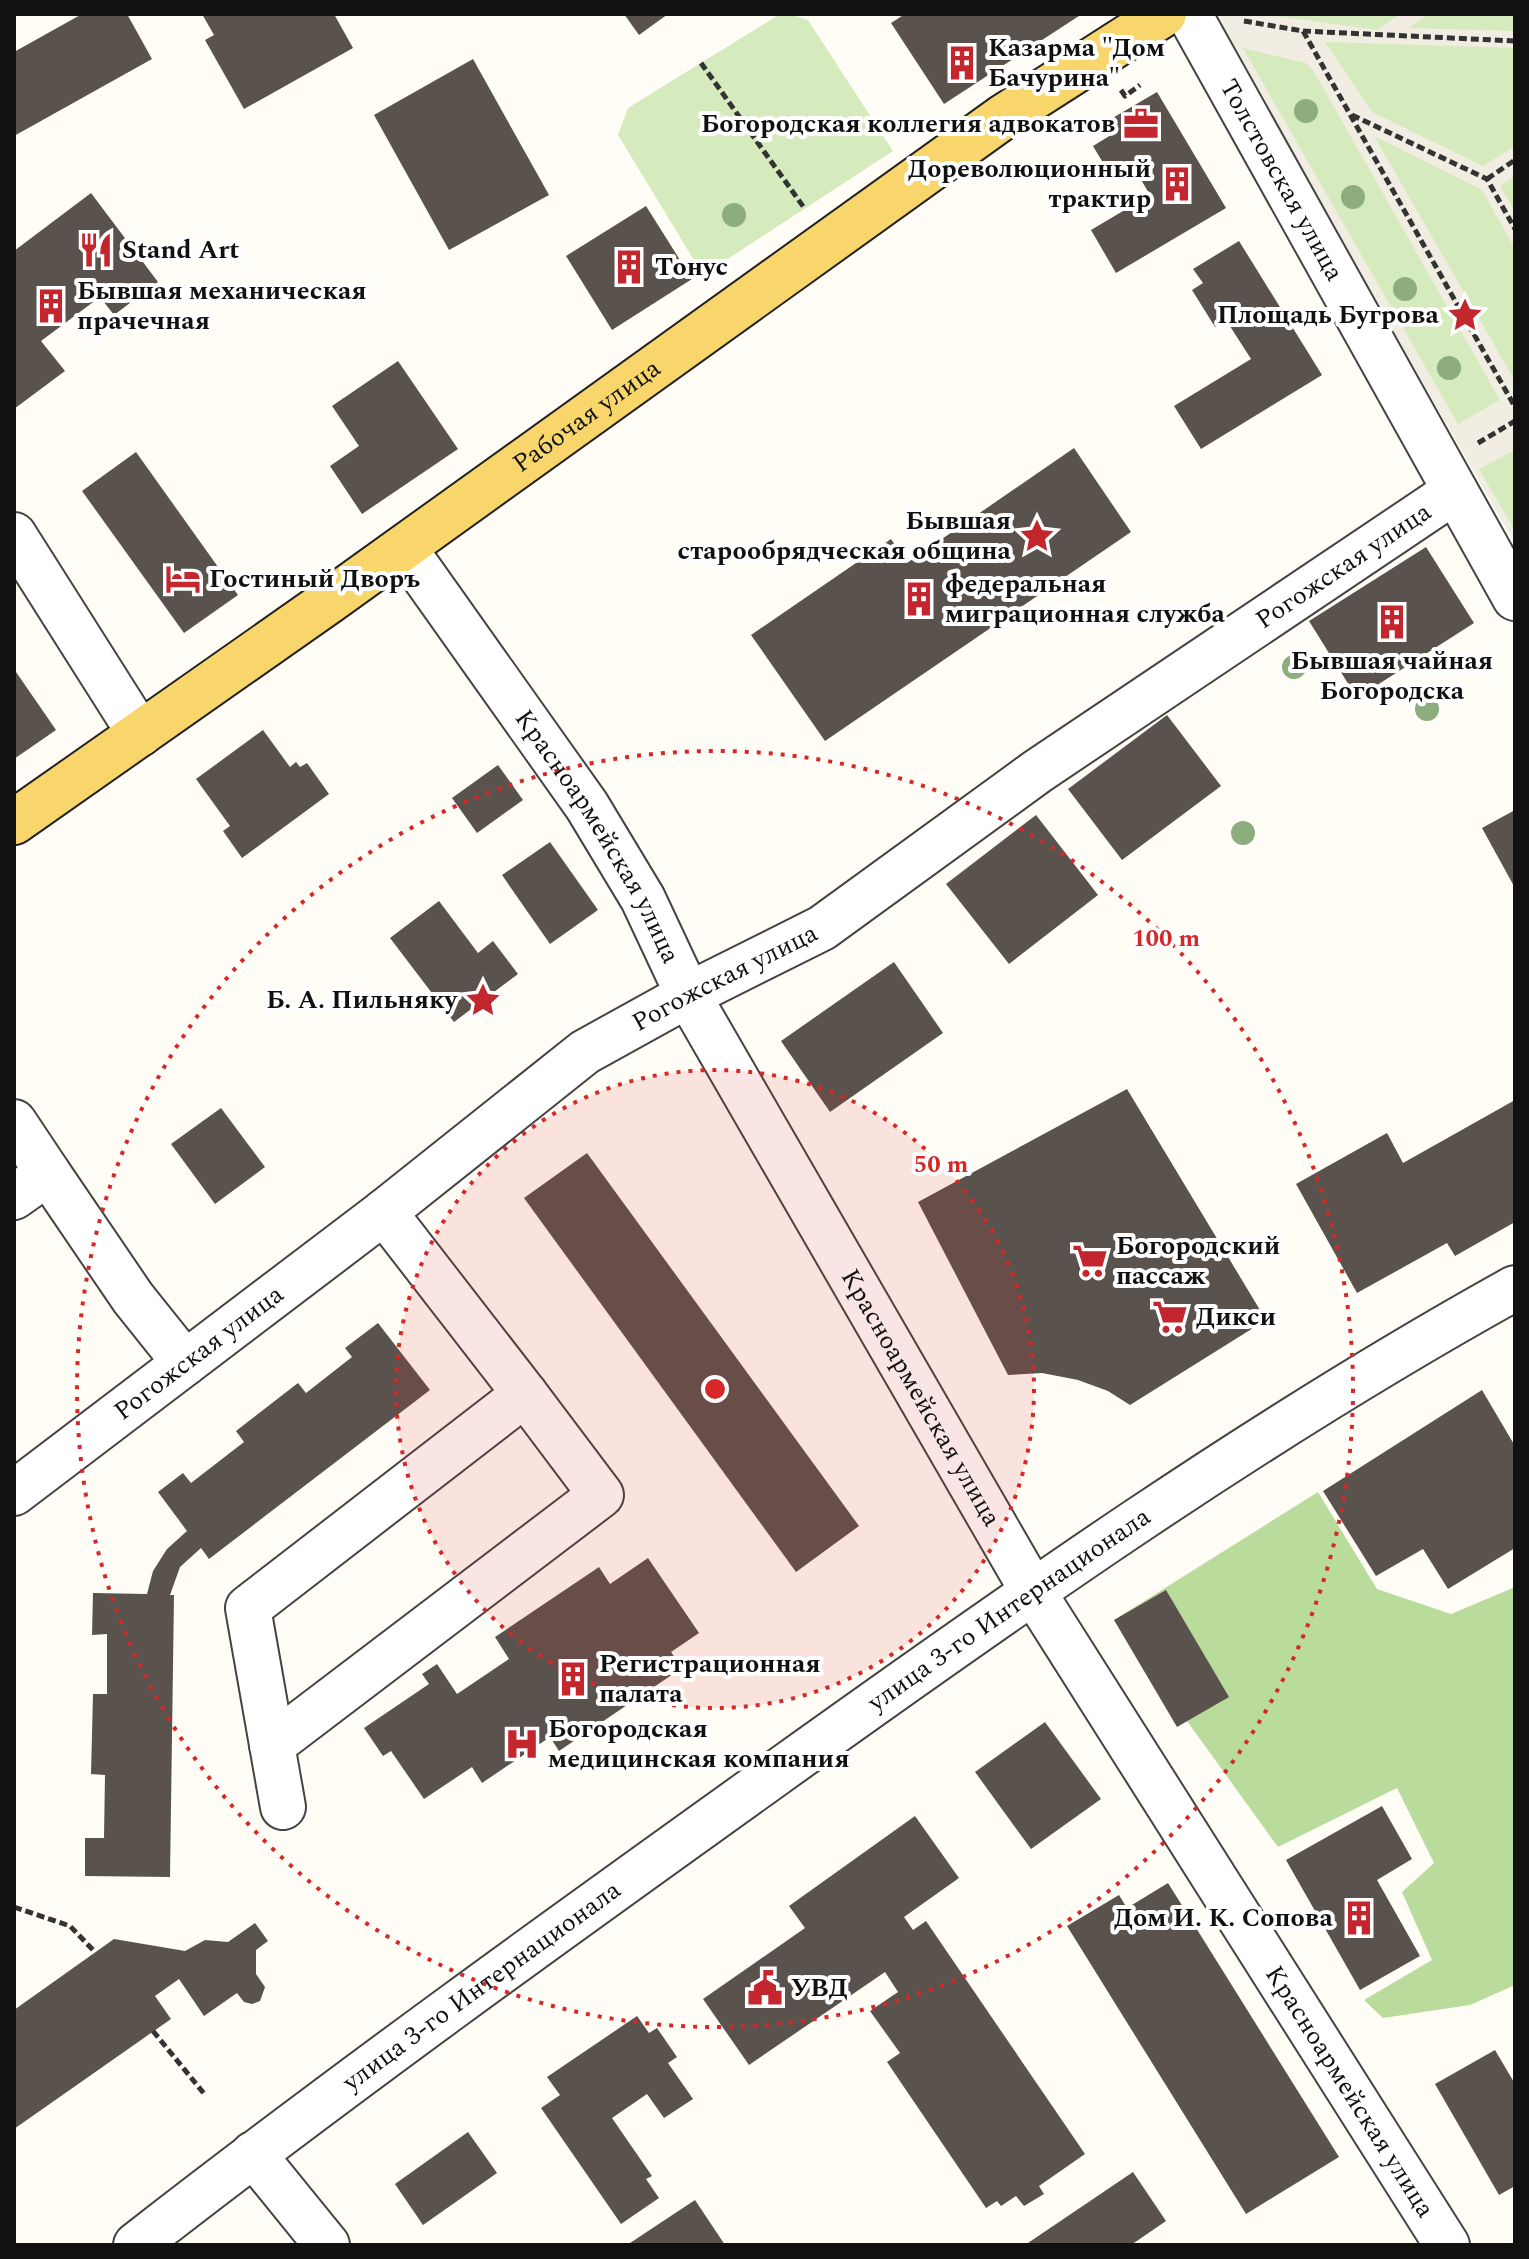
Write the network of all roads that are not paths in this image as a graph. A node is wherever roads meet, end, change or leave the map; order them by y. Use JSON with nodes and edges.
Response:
{"nodes":[{"id":1,"x":1164,"y":14,"type":"edge"},
{"id":2,"x":1210,"y":16,"type":"edge"},
{"id":3,"x":1455,"y":491,"type":"junction"},
{"id":4,"x":14,"y":535,"type":"edge"},
{"id":5,"x":404,"y":548,"type":"junction"},
{"id":6,"x":1515,"y":598,"type":"edge"},
{"id":7,"x":140,"y":734,"type":"junction"},
{"id":8,"x":14,"y":822,"type":"edge"},
{"id":9,"x":688,"y":995,"type":"junction"},
{"id":10,"x":14,"y":1122,"type":"edge"},
{"id":11,"x":31,"y":1185,"type":"edge"},
{"id":12,"x":384,"y":1212,"type":"junction"},
{"id":13,"x":1515,"y":1288,"type":"edge"},
{"id":14,"x":185,"y":1363,"type":"junction"},
{"id":15,"x":525,"y":1394,"type":"junction"},
{"id":16,"x":14,"y":1493,"type":"edge"},
{"id":17,"x":1032,"y":1590,"type":"junction"},
{"id":18,"x":272,"y":1745,"type":"junction"},
{"id":19,"x":283,"y":1807,"type":"dead end"},
{"id":20,"x":253,"y":2154,"type":"junction"},
{"id":21,"x":136,"y":2245,"type":"edge"},
{"id":22,"x":327,"y":2245,"type":"edge"},
{"id":23,"x":1447,"y":2245,"type":"edge"}],
"edges":[{"from":1,"to":5,"type":"main road","name":"Рабочая улица"},
{"from":2,"to":3,"type":"street","name":"Толстовская улица"},
{"from":3,"to":6,"type":"street","name":"Толстовская улица"},
{"from":3,"to":9,"type":"street","name":"Рогожская улица"},
{"from":4,"to":7,"type":"street"},
{"from":5,"to":7,"type":"main road","name":"Рабочая улица"},
{"from":5,"to":9,"type":"street","name":"Красноармейская улица"},
{"from":7,"to":8,"type":"main road","name":"Рабочая улица"},
{"from":9,"to":12,"type":"street","name":"Рогожская улица"},
{"from":9,"to":17,"type":"street","name":"Красноармейская улица"},
{"from":10,"to":11,"type":"street"},
{"from":11,"to":14,"type":"street"},
{"from":12,"to":14,"type":"street","name":"Рогожская улица"},
{"from":12,"to":15,"type":"street"},
{"from":13,"to":17,"type":"street","name":"улица 3-го Интернационала"},
{"from":14,"to":16,"type":"street","name":"Рогожская улица"},
{"from":15,"to":18,"type":"street"},
{"from":15,"to":18,"type":"street"},
{"from":17,"to":20,"type":"street","name":"улица 3-го Интернационала"},
{"from":17,"to":23,"type":"street","name":"Красноармейская улица"},
{"from":18,"to":19,"type":"street"},
{"from":20,"to":21,"type":"street","name":"улица 3-го Интернационала"},
{"from":20,"to":22,"type":"street"}]}
